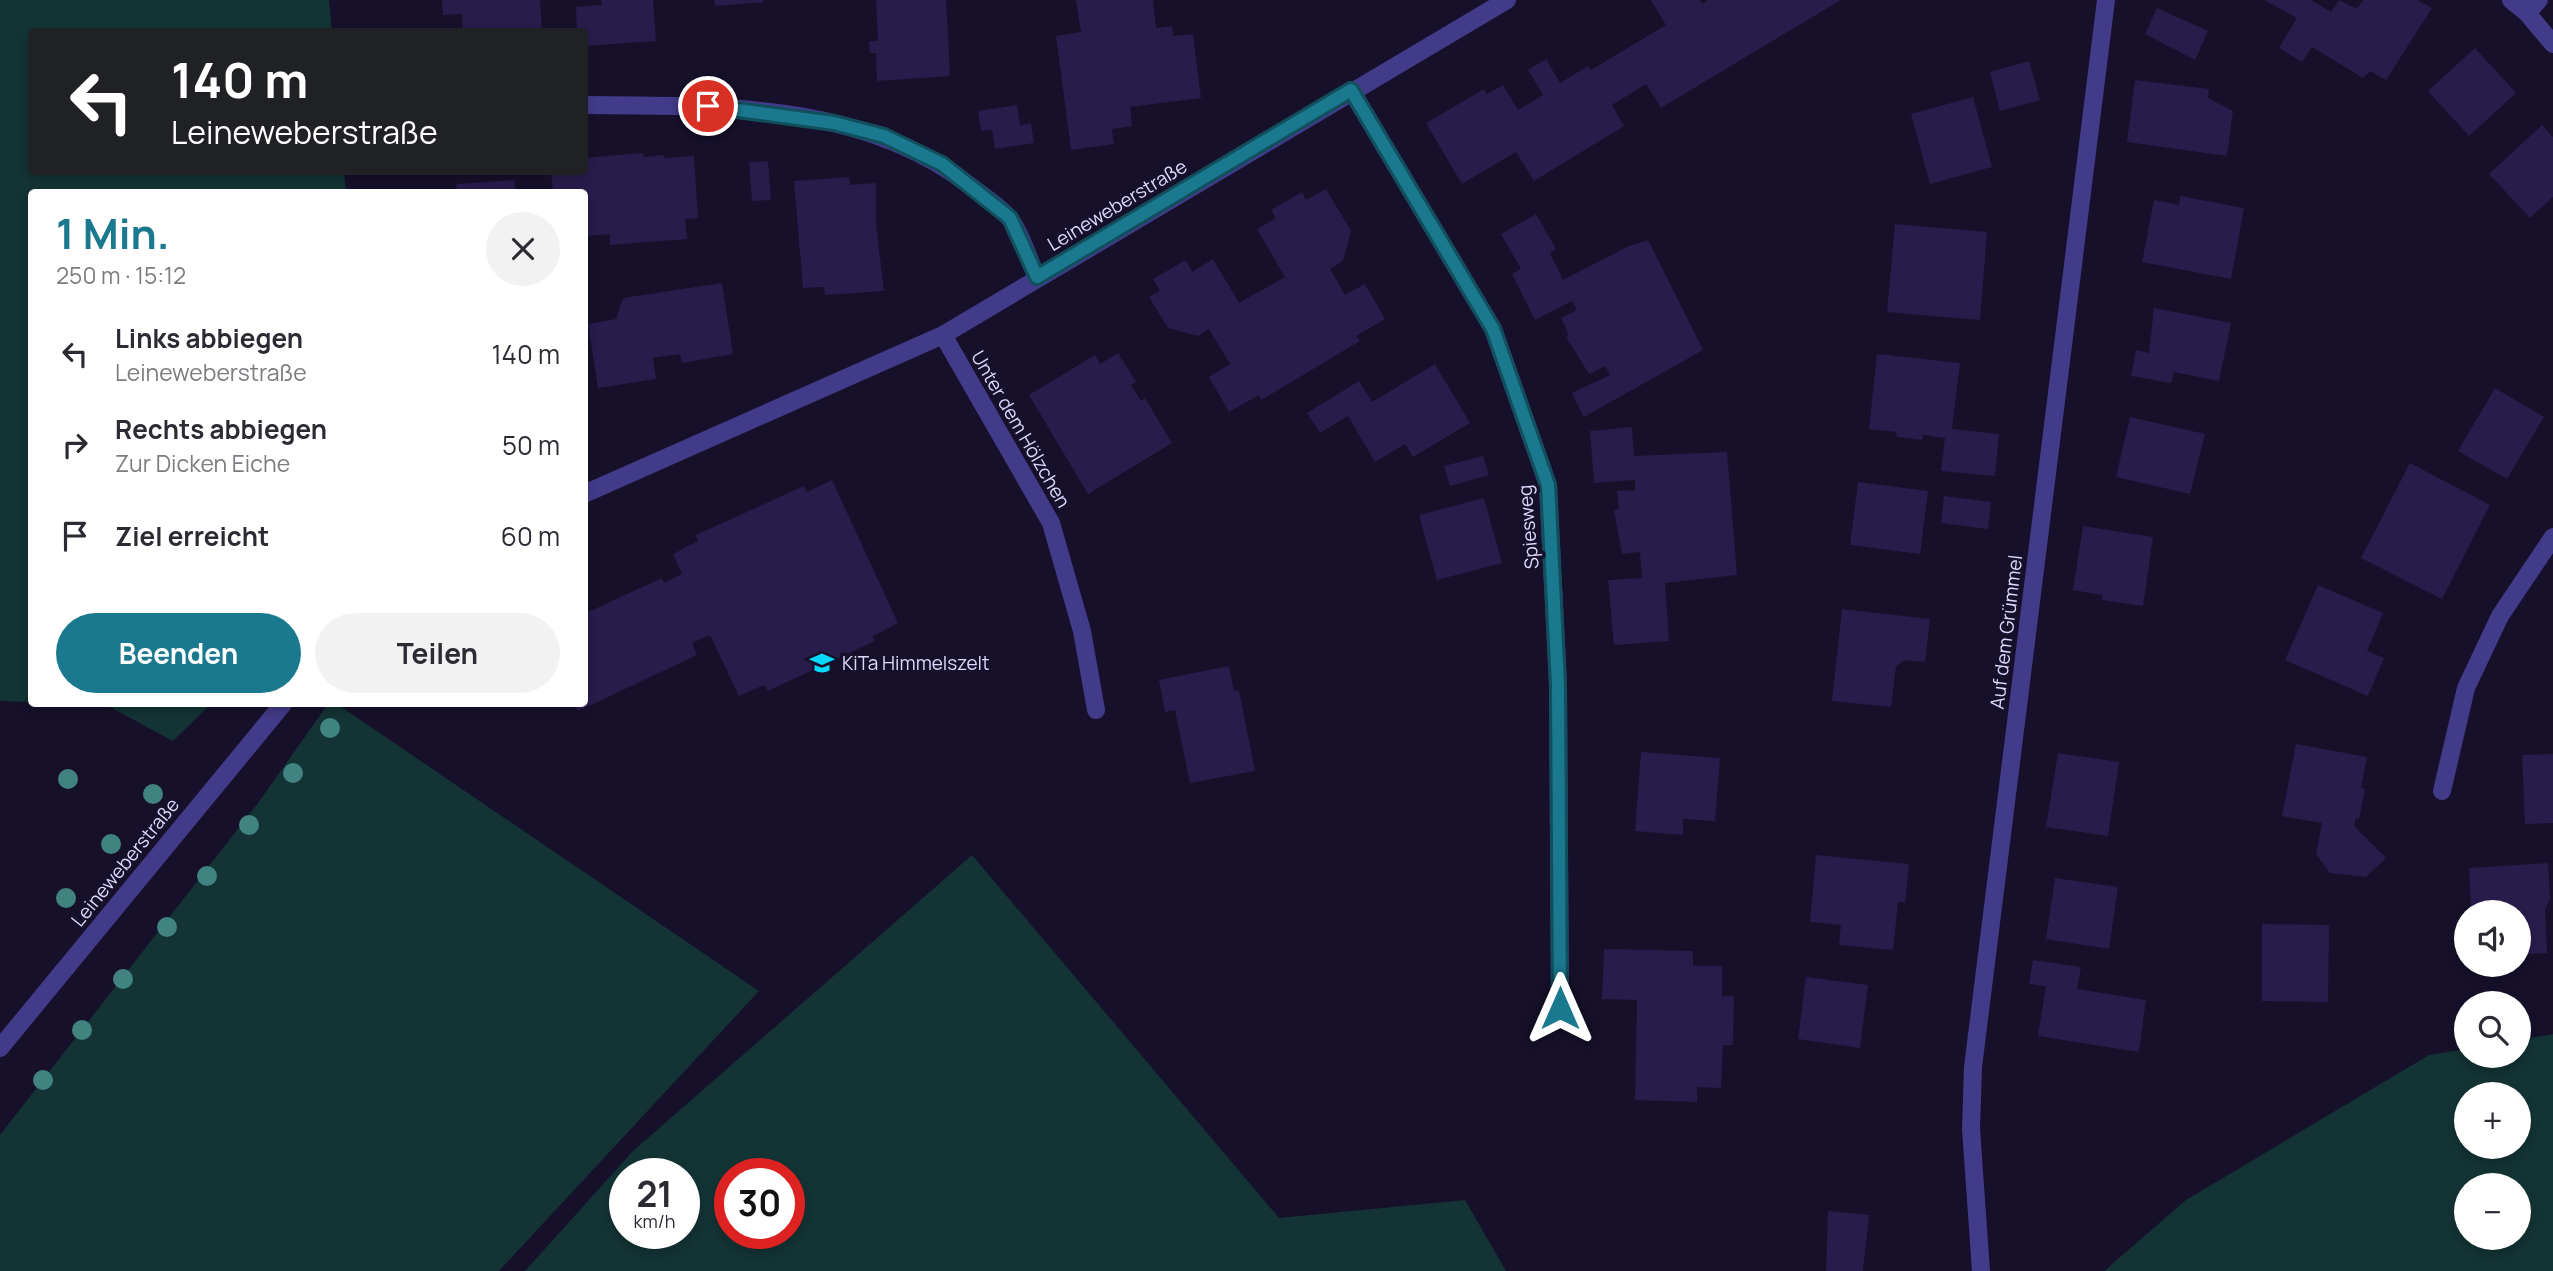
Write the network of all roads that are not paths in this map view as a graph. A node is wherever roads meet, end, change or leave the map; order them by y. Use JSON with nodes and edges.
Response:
{"nodes":[{"id":1,"x":1507,"y":0,"type":"edge"},
{"id":2,"x":2106,"y":0,"type":"edge"},
{"id":3,"x":2511,"y":0,"type":"edge"},
{"id":4,"x":2533,"y":6,"type":"edge"},
{"id":5,"x":2553,"y":44,"type":"edge"},
{"id":6,"x":1351,"y":90,"type":"junction"},
{"id":7,"x":588,"y":105,"type":"edge"},
{"id":8,"x":1037,"y":277,"type":"junction"},
{"id":9,"x":943,"y":335,"type":"junction"},
{"id":10,"x":588,"y":492,"type":"edge"},
{"id":11,"x":2553,"y":537,"type":"edge"},
{"id":12,"x":281,"y":707,"type":"edge"},
{"id":13,"x":1096,"y":710,"type":"dead end"},
{"id":14,"x":2442,"y":791,"type":"dead end"},
{"id":15,"x":1560,"y":1008,"type":"dead end"},
{"id":16,"x":0,"y":1048,"type":"edge"},
{"id":17,"x":1981,"y":1271,"type":"edge"}],
"edges":[{"from":1,"to":6,"type":"street","name":"Leineweberstraße"},
{"from":2,"to":17,"type":"street","name":"Auf dem Grümmel"},
{"from":3,"to":4,"type":"street"},
{"from":4,"to":5,"type":"street"},
{"from":6,"to":8,"type":"street","name":"Leineweberstraße"},
{"from":6,"to":15,"type":"street","name":"Spiesweg"},
{"from":7,"to":8,"type":"street"},
{"from":8,"to":9,"type":"street","name":"Leineweberstraße"},
{"from":9,"to":10,"type":"street","name":"Leineweberstraße"},
{"from":9,"to":13,"type":"street","name":"Unter dem Hölzchen"},
{"from":11,"to":14,"type":"street"},
{"from":12,"to":16,"type":"street","name":"Leineweberstraße"}]}
